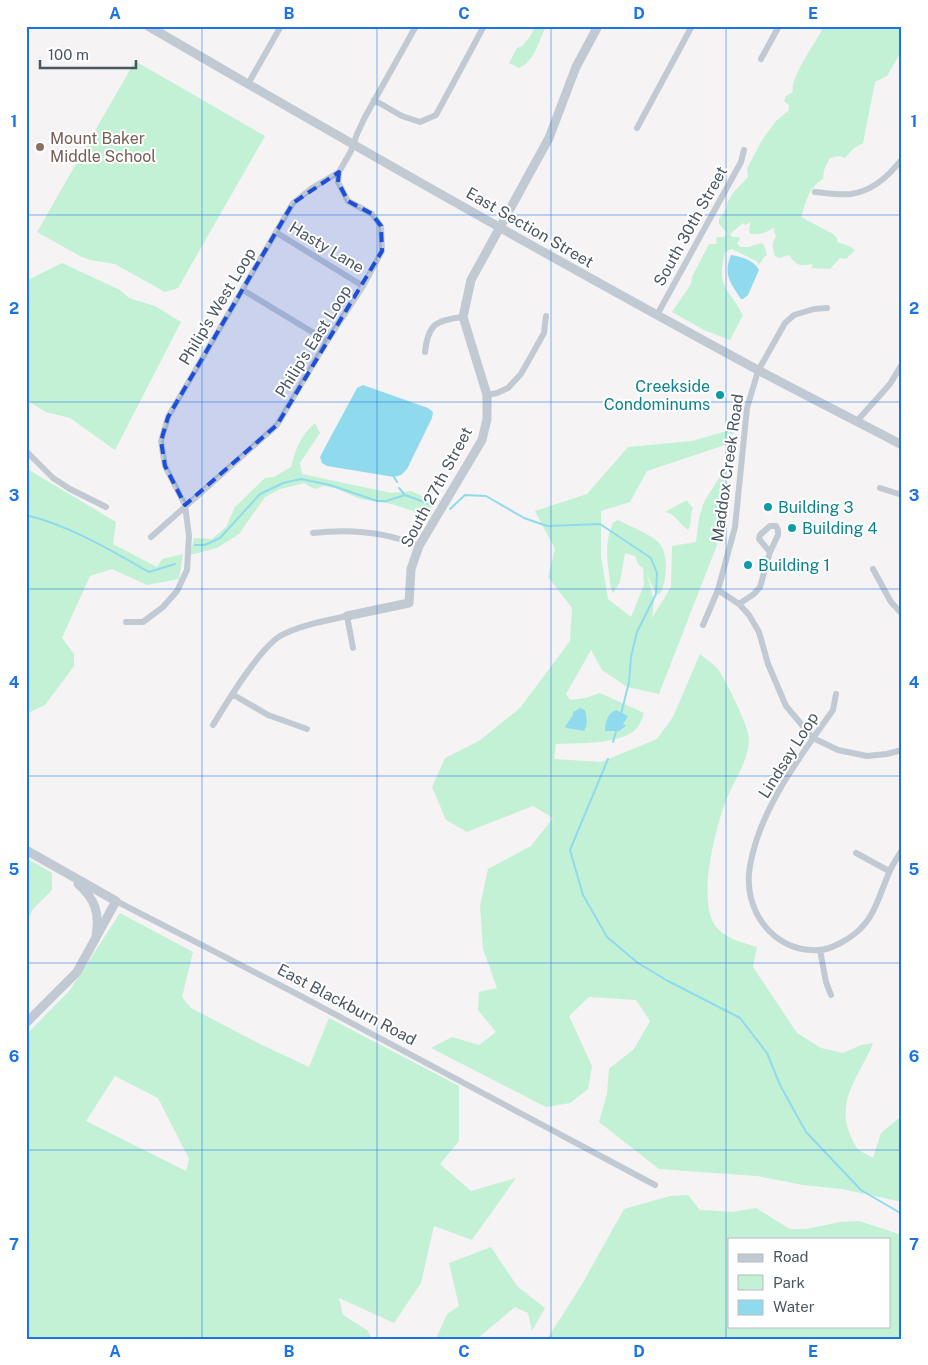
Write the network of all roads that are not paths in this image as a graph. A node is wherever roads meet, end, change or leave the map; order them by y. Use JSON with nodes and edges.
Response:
{"nodes":[{"id":1,"x":148,"y":26,"type":"edge"},
{"id":2,"x":281,"y":26,"type":"edge"},
{"id":3,"x":416,"y":26,"type":"edge"},
{"id":4,"x":484,"y":26,"type":"edge"},
{"id":5,"x":598,"y":26,"type":"edge"},
{"id":6,"x":692,"y":26,"type":"edge"},
{"id":7,"x":779,"y":26,"type":"edge"},
{"id":8,"x":761,"y":59,"type":"dead end"},
{"id":9,"x":248,"y":84,"type":"junction"},
{"id":10,"x":374,"y":100,"type":"junction"},
{"id":11,"x":637,"y":128,"type":"dead end"},
{"id":12,"x":353,"y":144,"type":"junction"},
{"id":13,"x":744,"y":150,"type":"dead end"},
{"id":14,"x":902,"y":159,"type":"edge"},
{"id":15,"x":339,"y":172,"type":"junction"},
{"id":16,"x":815,"y":192,"type":"dead end"},
{"id":17,"x":500,"y":227,"type":"junction"},
{"id":18,"x":277,"y":233,"type":"junction"},
{"id":19,"x":363,"y":286,"type":"junction"},
{"id":20,"x":242,"y":290,"type":"junction"},
{"id":21,"x":827,"y":308,"type":"dead end"},
{"id":22,"x":657,"y":315,"type":"junction"},
{"id":23,"x":546,"y":316,"type":"dead end"},
{"id":24,"x":463,"y":317,"type":"junction"},
{"id":25,"x":327,"y":341,"type":"junction"},
{"id":26,"x":425,"y":352,"type":"dead end"},
{"id":27,"x":902,"y":364,"type":"edge"},
{"id":28,"x":758,"y":371,"type":"junction"},
{"id":29,"x":487,"y":395,"type":"junction"},
{"id":30,"x":857,"y":421,"type":"junction"},
{"id":31,"x":902,"y":445,"type":"edge"},
{"id":32,"x":26,"y":451,"type":"edge"},
{"id":33,"x":880,"y":488,"type":"dead end"},
{"id":34,"x":902,"y":495,"type":"edge"},
{"id":35,"x":185,"y":505,"type":"junction"},
{"id":36,"x":106,"y":507,"type":"dead end"},
{"id":37,"x":313,"y":533,"type":"dead end"},
{"id":38,"x":150,"y":537,"type":"dead end"},
{"id":39,"x":419,"y":546,"type":"junction"},
{"id":40,"x":770,"y":552,"type":"dead end"},
{"id":41,"x":873,"y":569,"type":"dead end"},
{"id":42,"x":718,"y":590,"type":"junction"},
{"id":43,"x":739,"y":604,"type":"junction"},
{"id":44,"x":902,"y":614,"type":"edge"},
{"id":45,"x":346,"y":616,"type":"junction"},
{"id":46,"x":126,"y":622,"type":"dead end"},
{"id":47,"x":703,"y":625,"type":"dead end"},
{"id":48,"x":353,"y":648,"type":"dead end"},
{"id":49,"x":232,"y":694,"type":"junction"},
{"id":50,"x":836,"y":694,"type":"dead end"},
{"id":51,"x":213,"y":725,"type":"dead end"},
{"id":52,"x":307,"y":729,"type":"dead end"},
{"id":53,"x":813,"y":738,"type":"junction"},
{"id":54,"x":902,"y":750,"type":"edge"},
{"id":55,"x":26,"y":850,"type":"edge"},
{"id":56,"x":902,"y":850,"type":"edge"},
{"id":57,"x":856,"y":854,"type":"dead end"},
{"id":58,"x":889,"y":872,"type":"junction"},
{"id":59,"x":67,"y":873,"type":"junction"},
{"id":60,"x":116,"y":901,"type":"junction"},
{"id":61,"x":95,"y":940,"type":"junction"},
{"id":62,"x":820,"y":950,"type":"junction"},
{"id":63,"x":831,"y":995,"type":"dead end"},
{"id":64,"x":26,"y":1023,"type":"edge"},
{"id":65,"x":655,"y":1185,"type":"dead end"}],
"edges":[{"from":1,"to":9,"type":"street","name":"East Section Street"},
{"from":2,"to":9,"type":"street"},
{"from":3,"to":10,"type":"street"},
{"from":4,"to":10,"type":"street"},
{"from":5,"to":17,"type":"street","name":"South 27th Street"},
{"from":6,"to":11,"type":"street"},
{"from":7,"to":8,"type":"street"},
{"from":9,"to":12,"type":"street","name":"East Section Street"},
{"from":10,"to":12,"type":"street"},
{"from":12,"to":15,"type":"street"},
{"from":12,"to":17,"type":"street","name":"East Section Street"},
{"from":13,"to":22,"type":"street","name":"South 30th Street"},
{"from":14,"to":16,"type":"street"},
{"from":15,"to":18,"type":"street","name":"Philip's West Loop"},
{"from":15,"to":19,"type":"street","name":"Philip's East Loop"},
{"from":17,"to":22,"type":"street","name":"East Section Street"},
{"from":17,"to":24,"type":"street","name":"South 27th Street"},
{"from":18,"to":19,"type":"street","name":"Hasty Lane"},
{"from":18,"to":20,"type":"street","name":"Philip's West Loop"},
{"from":19,"to":25,"type":"street","name":"Philip's East Loop"},
{"from":20,"to":25,"type":"street"},
{"from":20,"to":35,"type":"street","name":"Philip's West Loop"},
{"from":21,"to":28,"type":"street","name":"Maddox Creek Road"},
{"from":22,"to":28,"type":"street","name":"East Section Street"},
{"from":23,"to":29,"type":"street"},
{"from":24,"to":26,"type":"street"},
{"from":24,"to":29,"type":"street","name":"South 27th Street"},
{"from":25,"to":35,"type":"street","name":"Philip's East Loop"},
{"from":27,"to":30,"type":"street"},
{"from":28,"to":30,"type":"street","name":"East Section Street"},
{"from":28,"to":42,"type":"street","name":"Maddox Creek Road"},
{"from":29,"to":39,"type":"street","name":"South 27th Street"},
{"from":30,"to":31,"type":"street","name":"East Section Street"},
{"from":32,"to":36,"type":"street"},
{"from":33,"to":34,"type":"street"},
{"from":35,"to":38,"type":"street","name":"Philip's East Loop"},
{"from":35,"to":46,"type":"street","name":"Philip's West Loop"},
{"from":37,"to":39,"type":"street"},
{"from":39,"to":45,"type":"street","name":"South 27th Street"},
{"from":40,"to":43,"type":"street"},
{"from":41,"to":44,"type":"street"},
{"from":42,"to":43,"type":"street"},
{"from":42,"to":47,"type":"street","name":"Maddox Creek Road"},
{"from":43,"to":53,"type":"street"},
{"from":45,"to":48,"type":"street"},
{"from":45,"to":49,"type":"street"},
{"from":49,"to":51,"type":"street"},
{"from":49,"to":52,"type":"street"},
{"from":50,"to":53,"type":"street","name":"Lindsay Loop"},
{"from":53,"to":54,"type":"street"},
{"from":53,"to":62,"type":"street","name":"Lindsay Loop"},
{"from":55,"to":59,"type":"street","name":"East Blackburn Road"},
{"from":56,"to":58,"type":"street","name":"Lindsay Loop"},
{"from":57,"to":58,"type":"street"},
{"from":58,"to":62,"type":"street","name":"Lindsay Loop"},
{"from":59,"to":60,"type":"street","name":"East Blackburn Road"},
{"from":59,"to":61,"type":"street"},
{"from":60,"to":61,"type":"street"},
{"from":60,"to":65,"type":"street","name":"East Blackburn Road"},
{"from":61,"to":64,"type":"street"},
{"from":62,"to":63,"type":"street"}]}
